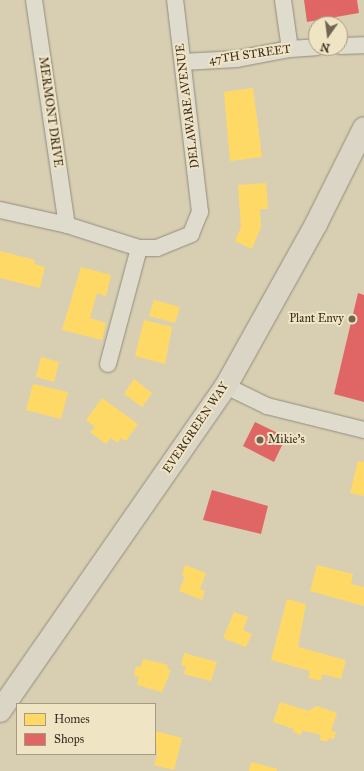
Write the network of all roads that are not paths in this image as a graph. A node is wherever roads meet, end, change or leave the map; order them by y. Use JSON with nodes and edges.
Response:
{"nodes":[{"id":1,"x":34,"y":0,"type":"edge"},
{"id":2,"x":175,"y":0,"type":"edge"},
{"id":3,"x":283,"y":0,"type":"edge"},
{"id":4,"x":364,"y":45,"type":"edge"},
{"id":5,"x":348,"y":46,"type":"edge"},
{"id":6,"x":308,"y":48,"type":"edge"},
{"id":7,"x":290,"y":49,"type":"junction"},
{"id":8,"x":183,"y":62,"type":"junction"},
{"id":9,"x":364,"y":128,"type":"edge"},
{"id":10,"x":0,"y":210,"type":"edge"},
{"id":11,"x":67,"y":225,"type":"junction"},
{"id":12,"x":139,"y":248,"type":"junction"},
{"id":13,"x":108,"y":364,"type":"dead end"},
{"id":14,"x":226,"y":386,"type":"junction"},
{"id":15,"x":364,"y":430,"type":"edge"},
{"id":16,"x":0,"y":711,"type":"edge"}],
"edges":[{"from":1,"to":11,"type":"street","name":"MERMONT DRIVE"},
{"from":2,"to":8,"type":"street","name":"DELAWARE AVENUE"},
{"from":3,"to":7,"type":"street"},
{"from":4,"to":5,"type":"street"},
{"from":6,"to":7,"type":"street","name":"47TH STREET"},
{"from":7,"to":8,"type":"street","name":"47TH STREET"},
{"from":8,"to":12,"type":"street","name":"DELAWARE AVENUE"},
{"from":9,"to":14,"type":"main road","name":"EVERGREEN WAY"},
{"from":10,"to":11,"type":"street"},
{"from":11,"to":12,"type":"street"},
{"from":12,"to":13,"type":"street"},
{"from":14,"to":15,"type":"street"},
{"from":14,"to":16,"type":"main road","name":"EVERGREEN WAY"}]}
